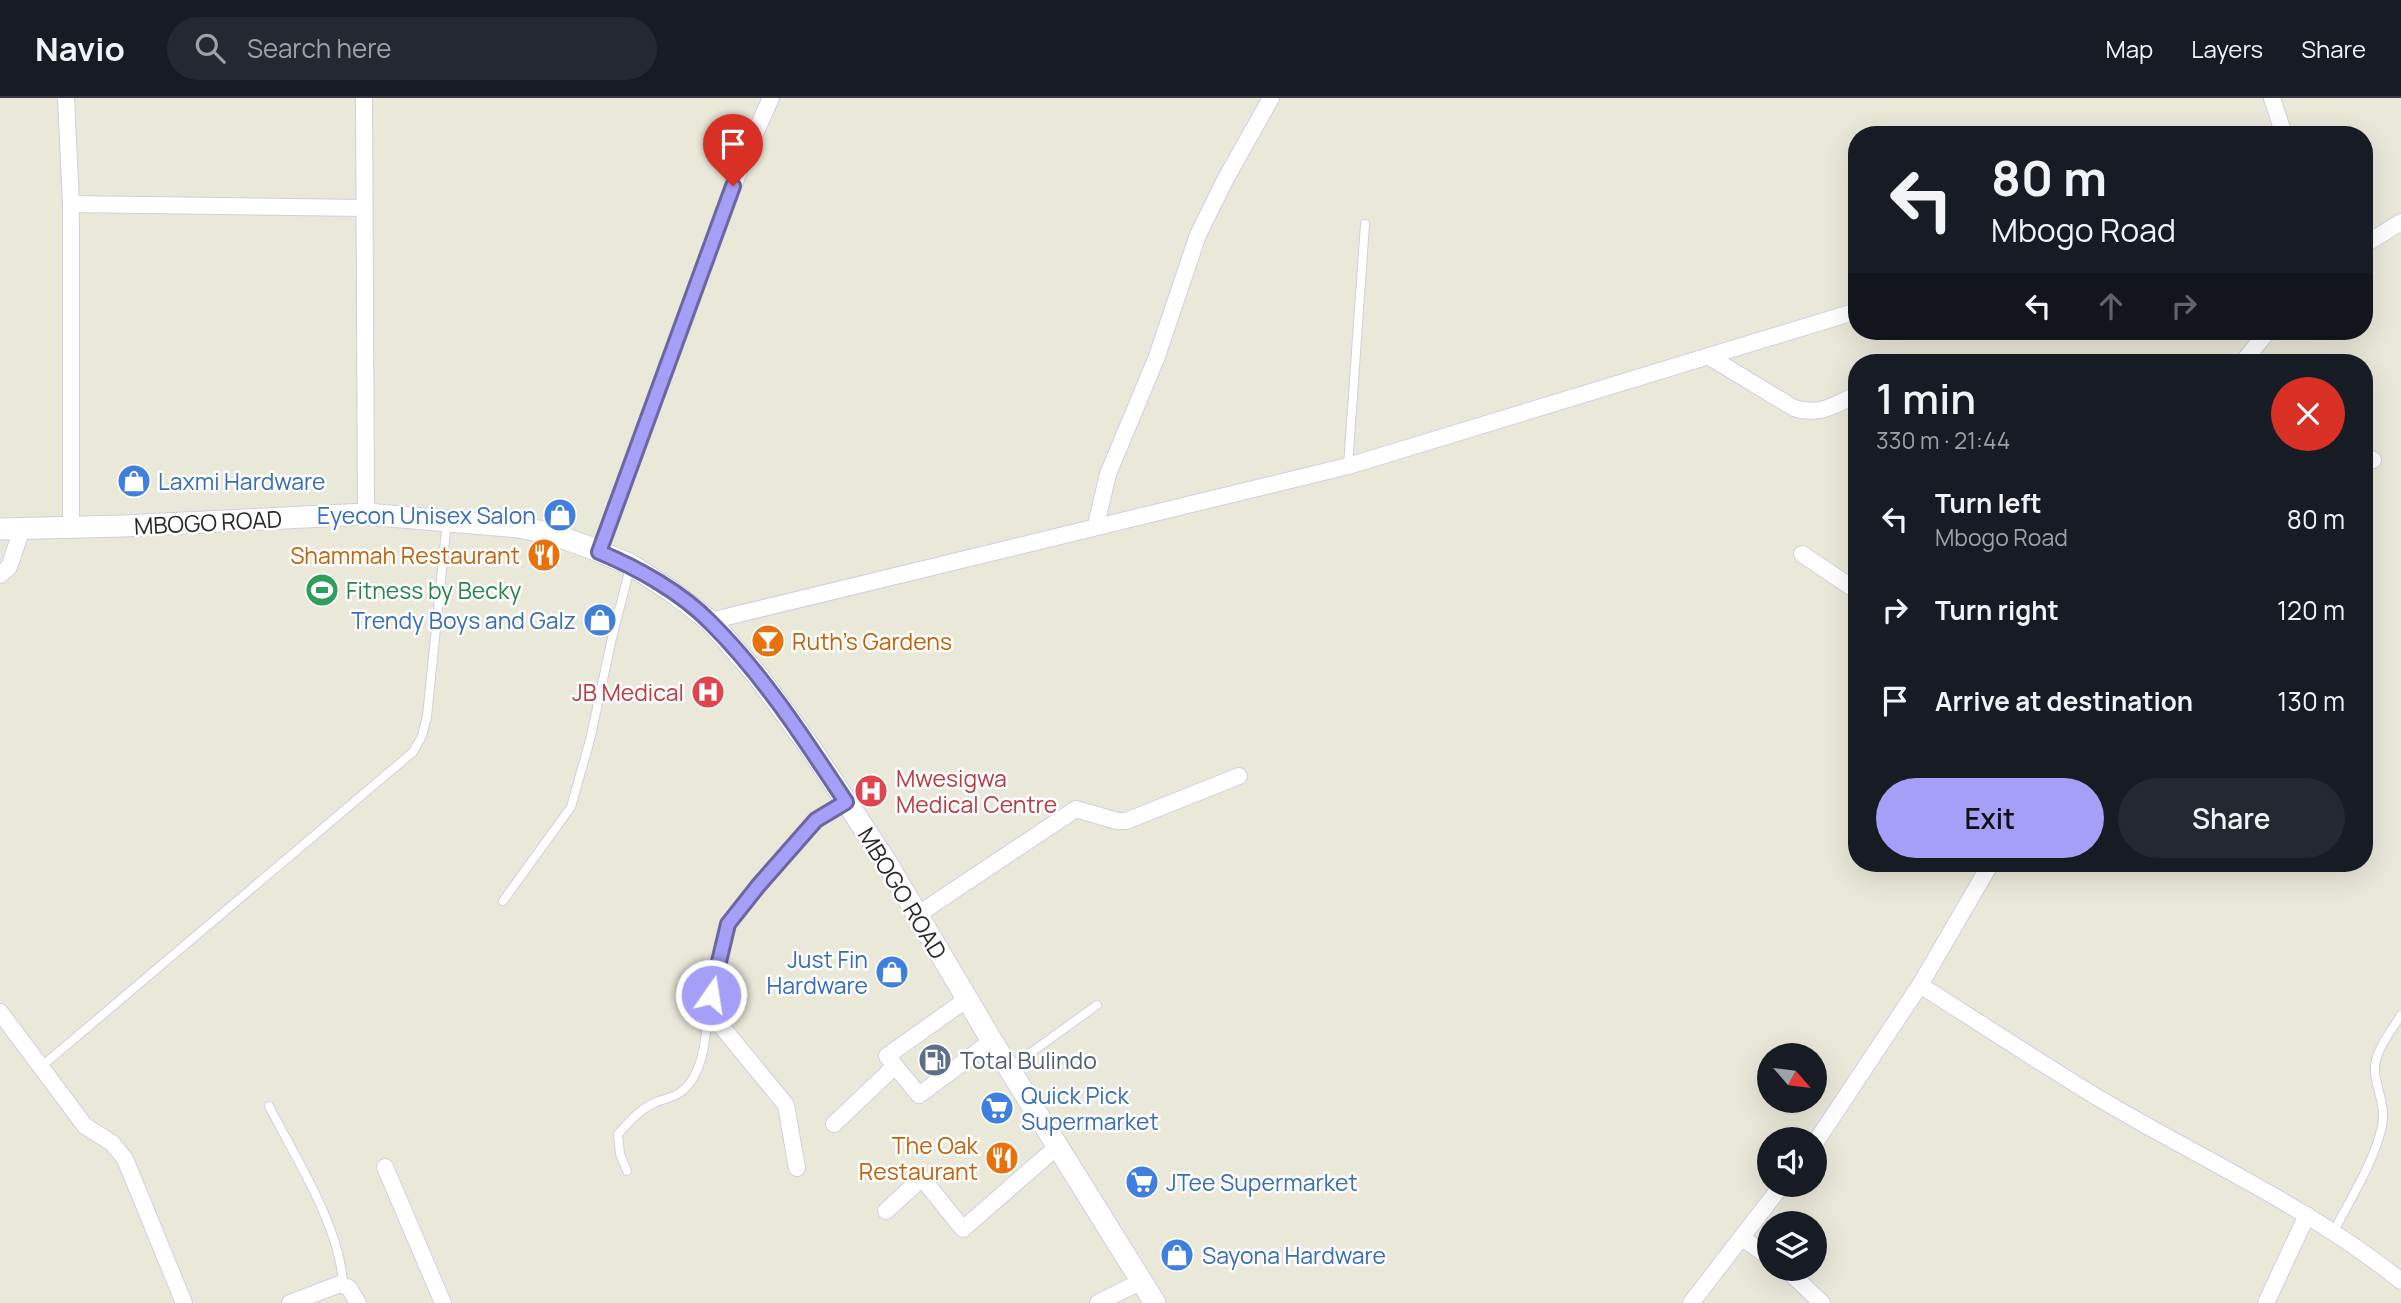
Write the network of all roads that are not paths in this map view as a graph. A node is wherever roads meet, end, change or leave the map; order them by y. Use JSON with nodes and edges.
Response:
{"nodes":[{"id":1,"x":66,"y":98,"type":"edge"},
{"id":2,"x":364,"y":98,"type":"edge"},
{"id":3,"x":771,"y":98,"type":"edge"},
{"id":4,"x":1271,"y":98,"type":"edge"},
{"id":5,"x":2272,"y":98,"type":"edge"},
{"id":6,"x":2281,"y":126,"type":"edge"},
{"id":7,"x":71,"y":204,"type":"junction"},
{"id":8,"x":365,"y":208,"type":"junction"},
{"id":9,"x":2401,"y":222,"type":"edge"},
{"id":10,"x":1365,"y":224,"type":"dead end"},
{"id":11,"x":2373,"y":239,"type":"edge"},
{"id":12,"x":1848,"y":314,"type":"edge"},
{"id":13,"x":2261,"y":340,"type":"edge"},
{"id":14,"x":2249,"y":354,"type":"edge"},
{"id":15,"x":1708,"y":356,"type":"junction"},
{"id":16,"x":1848,"y":399,"type":"edge"},
{"id":17,"x":1348,"y":466,"type":"junction"},
{"id":18,"x":366,"y":514,"type":"junction"},
{"id":19,"x":447,"y":521,"type":"junction"},
{"id":20,"x":1096,"y":525,"type":"junction"},
{"id":21,"x":71,"y":528,"type":"junction"},
{"id":22,"x":0,"y":529,"type":"edge"},
{"id":23,"x":22,"y":529,"type":"junction"},
{"id":24,"x":599,"y":552,"type":"junction"},
{"id":25,"x":1802,"y":554,"type":"dead end"},
{"id":26,"x":631,"y":565,"type":"junction"},
{"id":27,"x":0,"y":576,"type":"edge"},
{"id":28,"x":1848,"y":585,"type":"edge"},
{"id":29,"x":710,"y":621,"type":"junction"},
{"id":30,"x":1240,"y":776,"type":"dead end"},
{"id":31,"x":846,"y":802,"type":"junction"},
{"id":32,"x":1987,"y":872,"type":"edge"},
{"id":33,"x":503,"y":901,"type":"dead end"},
{"id":34,"x":918,"y":915,"type":"junction"},
{"id":35,"x":1920,"y":985,"type":"junction"},
{"id":36,"x":967,"y":999,"type":"junction"},
{"id":37,"x":1097,"y":1005,"type":"dead end"},
{"id":38,"x":708,"y":1010,"type":"junction"},
{"id":39,"x":0,"y":1012,"type":"edge"},
{"id":40,"x":2401,"y":1015,"type":"edge"},
{"id":41,"x":992,"y":1041,"type":"junction"},
{"id":42,"x":42,"y":1066,"type":"junction"},
{"id":43,"x":895,"y":1066,"type":"junction"},
{"id":44,"x":1009,"y":1068,"type":"junction"},
{"id":45,"x":269,"y":1106,"type":"dead end"},
{"id":46,"x":834,"y":1124,"type":"dead end"},
{"id":47,"x":1826,"y":1127,"type":"edge"},
{"id":48,"x":1058,"y":1146,"type":"junction"},
{"id":49,"x":385,"y":1167,"type":"dead end"},
{"id":50,"x":797,"y":1168,"type":"dead end"},
{"id":51,"x":628,"y":1171,"type":"dead end"},
{"id":52,"x":1773,"y":1197,"type":"edge"},
{"id":53,"x":886,"y":1211,"type":"dead end"},
{"id":54,"x":2307,"y":1215,"type":"junction"},
{"id":55,"x":2333,"y":1233,"type":"junction"},
{"id":56,"x":1742,"y":1238,"type":"junction"},
{"id":57,"x":1757,"y":1249,"type":"edge"},
{"id":58,"x":2401,"y":1280,"type":"edge"},
{"id":59,"x":1142,"y":1281,"type":"junction"},
{"id":60,"x":1799,"y":1281,"type":"edge"},
{"id":61,"x":344,"y":1285,"type":"junction"},
{"id":62,"x":184,"y":1303,"type":"edge"},
{"id":63,"x":290,"y":1303,"type":"edge"},
{"id":64,"x":358,"y":1303,"type":"edge"},
{"id":65,"x":443,"y":1303,"type":"edge"},
{"id":66,"x":1098,"y":1303,"type":"edge"},
{"id":67,"x":1155,"y":1303,"type":"edge"},
{"id":68,"x":1691,"y":1303,"type":"edge"},
{"id":69,"x":1822,"y":1303,"type":"edge"},
{"id":70,"x":2266,"y":1303,"type":"edge"}],
"edges":[{"from":1,"to":7,"type":"street"},
{"from":2,"to":8,"type":"street"},
{"from":3,"to":24,"type":"street"},
{"from":4,"to":20,"type":"street"},
{"from":5,"to":6,"type":"street"},
{"from":7,"to":8,"type":"street"},
{"from":7,"to":21,"type":"street"},
{"from":8,"to":18,"type":"street"},
{"from":9,"to":11,"type":"street"},
{"from":10,"to":17,"type":"lane"},
{"from":12,"to":15,"type":"street"},
{"from":13,"to":14,"type":"street"},
{"from":15,"to":16,"type":"street"},
{"from":15,"to":17,"type":"street"},
{"from":17,"to":20,"type":"street"},
{"from":18,"to":19,"type":"main road","name":"MBOGO ROAD"},
{"from":18,"to":21,"type":"main road","name":"MBOGO ROAD"},
{"from":19,"to":24,"type":"main road","name":"MBOGO ROAD"},
{"from":19,"to":42,"type":"lane"},
{"from":20,"to":29,"type":"street"},
{"from":21,"to":23,"type":"main road","name":"MBOGO ROAD"},
{"from":22,"to":23,"type":"main road","name":"MBOGO ROAD"},
{"from":23,"to":27,"type":"street"},
{"from":24,"to":26,"type":"main road","name":"MBOGO ROAD"},
{"from":25,"to":28,"type":"street"},
{"from":26,"to":29,"type":"main road","name":"MBOGO ROAD"},
{"from":26,"to":33,"type":"lane"},
{"from":29,"to":31,"type":"main road","name":"MBOGO ROAD"},
{"from":30,"to":34,"type":"street"},
{"from":31,"to":34,"type":"main road","name":"MBOGO ROAD"},
{"from":31,"to":38,"type":"street"},
{"from":32,"to":35,"type":"street"},
{"from":34,"to":36,"type":"main road","name":"MBOGO ROAD"},
{"from":35,"to":47,"type":"street"},
{"from":35,"to":54,"type":"street"},
{"from":36,"to":41,"type":"main road","name":"MBOGO ROAD"},
{"from":36,"to":43,"type":"street"},
{"from":37,"to":44,"type":"lane"},
{"from":38,"to":50,"type":"street"},
{"from":38,"to":51,"type":"lane"},
{"from":39,"to":42,"type":"street"},
{"from":40,"to":55,"type":"lane"},
{"from":41,"to":43,"type":"street"},
{"from":41,"to":44,"type":"main road","name":"MBOGO ROAD"},
{"from":42,"to":62,"type":"street"},
{"from":43,"to":46,"type":"street"},
{"from":44,"to":48,"type":"main road","name":"MBOGO ROAD"},
{"from":45,"to":61,"type":"lane"},
{"from":48,"to":53,"type":"street"},
{"from":48,"to":59,"type":"main road","name":"MBOGO ROAD"},
{"from":49,"to":65,"type":"street"},
{"from":52,"to":56,"type":"street"},
{"from":54,"to":55,"type":"street"},
{"from":54,"to":70,"type":"street"},
{"from":55,"to":58,"type":"street"},
{"from":56,"to":57,"type":"street"},
{"from":56,"to":68,"type":"street"},
{"from":59,"to":66,"type":"street"},
{"from":59,"to":67,"type":"main road","name":"MBOGO ROAD"},
{"from":60,"to":69,"type":"street"},
{"from":61,"to":63,"type":"street"},
{"from":61,"to":64,"type":"street"}]}
